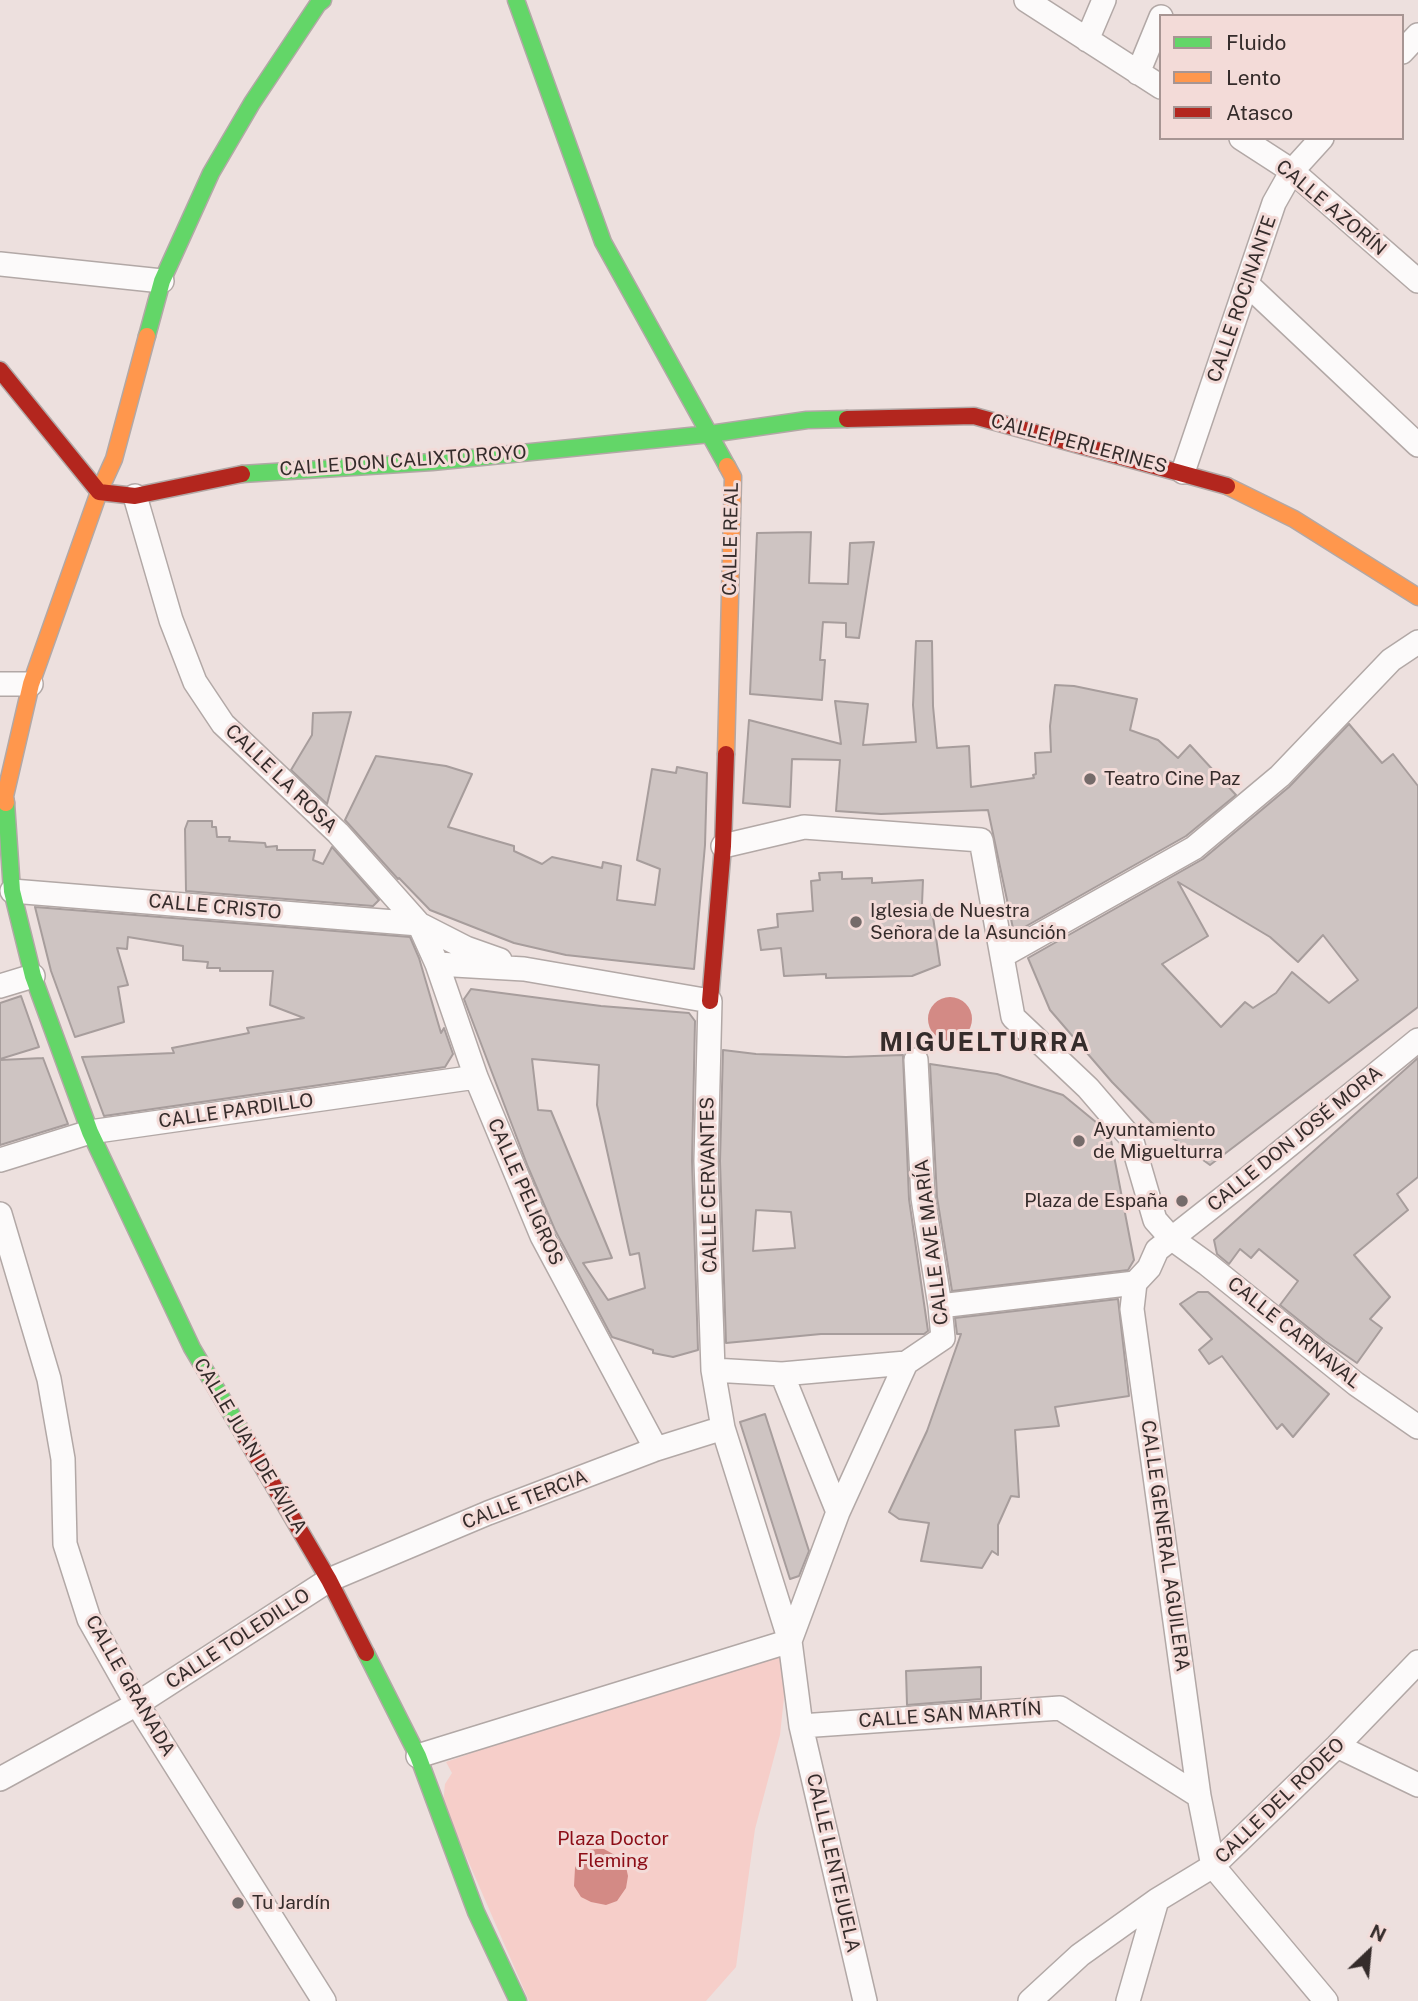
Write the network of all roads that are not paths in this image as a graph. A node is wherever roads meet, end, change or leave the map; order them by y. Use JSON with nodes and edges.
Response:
{"nodes":[{"id":1,"x":323,"y":0,"type":"edge"},
{"id":2,"x":516,"y":0,"type":"edge"},
{"id":3,"x":1026,"y":0,"type":"edge"},
{"id":4,"x":1104,"y":0,"type":"edge"},
{"id":5,"x":1159,"y":21,"type":"edge"},
{"id":6,"x":1418,"y":36,"type":"edge"},
{"id":7,"x":1087,"y":40,"type":"junction"},
{"id":8,"x":1404,"y":50,"type":"edge"},
{"id":9,"x":1138,"y":73,"type":"junction"},
{"id":10,"x":1159,"y":87,"type":"edge"},
{"id":11,"x":1244,"y":140,"type":"edge"},
{"id":12,"x":1320,"y":140,"type":"edge"},
{"id":13,"x":1292,"y":170,"type":"junction"},
{"id":14,"x":0,"y":264,"type":"edge"},
{"id":15,"x":162,"y":281,"type":"junction"},
{"id":16,"x":1418,"y":281,"type":"edge"},
{"id":17,"x":1247,"y":284,"type":"junction"},
{"id":18,"x":0,"y":370,"type":"edge"},
{"id":19,"x":710,"y":434,"type":"junction"},
{"id":20,"x":1418,"y":445,"type":"edge"},
{"id":21,"x":1183,"y":472,"type":"junction"},
{"id":22,"x":99,"y":492,"type":"junction"},
{"id":23,"x":135,"y":496,"type":"junction"},
{"id":24,"x":1418,"y":597,"type":"edge"},
{"id":25,"x":1418,"y":642,"type":"edge"},
{"id":26,"x":0,"y":684,"type":"edge"},
{"id":27,"x":31,"y":684,"type":"junction"},
{"id":28,"x":723,"y":846,"type":"junction"},
{"id":29,"x":12,"y":891,"type":"junction"},
{"id":30,"x":419,"y":924,"type":"junction"},
{"id":31,"x":1002,"y":956,"type":"junction"},
{"id":32,"x":437,"y":964,"type":"junction"},
{"id":33,"x":524,"y":969,"type":"junction"},
{"id":34,"x":33,"y":976,"type":"junction"},
{"id":35,"x":0,"y":986,"type":"edge"},
{"id":36,"x":710,"y":1000,"type":"junction"},
{"id":37,"x":1418,"y":1040,"type":"edge"},
{"id":38,"x":916,"y":1060,"type":"dead end"},
{"id":39,"x":475,"y":1077,"type":"junction"},
{"id":40,"x":90,"y":1132,"type":"junction"},
{"id":41,"x":0,"y":1160,"type":"edge"},
{"id":42,"x":0,"y":1213,"type":"edge"},
{"id":43,"x":1171,"y":1238,"type":"junction"},
{"id":44,"x":1135,"y":1283,"type":"junction"},
{"id":45,"x":940,"y":1306,"type":"junction"},
{"id":46,"x":906,"y":1363,"type":"junction"},
{"id":47,"x":713,"y":1370,"type":"junction"},
{"id":48,"x":782,"y":1374,"type":"junction"},
{"id":49,"x":1418,"y":1427,"type":"edge"},
{"id":50,"x":723,"y":1428,"type":"junction"},
{"id":51,"x":656,"y":1449,"type":"junction"},
{"id":52,"x":838,"y":1512,"type":"junction"},
{"id":53,"x":329,"y":1580,"type":"junction"},
{"id":54,"x":790,"y":1641,"type":"junction"},
{"id":55,"x":1418,"y":1662,"type":"edge"},
{"id":56,"x":137,"y":1704,"type":"junction"},
{"id":57,"x":801,"y":1726,"type":"junction"},
{"id":58,"x":1337,"y":1746,"type":"junction"},
{"id":59,"x":418,"y":1756,"type":"junction"},
{"id":60,"x":0,"y":1779,"type":"edge"},
{"id":61,"x":1418,"y":1785,"type":"edge"},
{"id":62,"x":1199,"y":1796,"type":"junction"},
{"id":63,"x":1213,"y":1867,"type":"junction"},
{"id":64,"x":1157,"y":1900,"type":"junction"},
{"id":65,"x":324,"y":2001,"type":"edge"},
{"id":66,"x":518,"y":2001,"type":"edge"},
{"id":67,"x":865,"y":2001,"type":"edge"},
{"id":68,"x":1030,"y":2001,"type":"edge"},
{"id":69,"x":1128,"y":2001,"type":"edge"},
{"id":70,"x":1326,"y":2001,"type":"edge"}],
"edges":[{"from":1,"to":15,"type":"street","name":"CALLE JUAN DE ÁVILA"},
{"from":2,"to":19,"type":"street","name":"CALLE REAL"},
{"from":3,"to":7,"type":"street"},
{"from":4,"to":7,"type":"street"},
{"from":5,"to":9,"type":"street"},
{"from":6,"to":8,"type":"street"},
{"from":7,"to":9,"type":"street"},
{"from":9,"to":10,"type":"street"},
{"from":11,"to":13,"type":"street","name":"CALLE AZORÍN"},
{"from":12,"to":13,"type":"street","name":"CALLE ROCINANTE"},
{"from":13,"to":16,"type":"street","name":"CALLE AZORÍN"},
{"from":13,"to":17,"type":"street","name":"CALLE ROCINANTE"},
{"from":14,"to":15,"type":"street"},
{"from":15,"to":22,"type":"street","name":"CALLE JUAN DE ÁVILA"},
{"from":17,"to":20,"type":"street"},
{"from":17,"to":21,"type":"street","name":"CALLE ROCINANTE"},
{"from":18,"to":22,"type":"street"},
{"from":19,"to":21,"type":"street","name":"CALLE PERLERINES"},
{"from":19,"to":23,"type":"street","name":"CALLE DON CALIXTO ROYO"},
{"from":19,"to":28,"type":"street","name":"CALLE REAL"},
{"from":21,"to":24,"type":"street","name":"CALLE PERLERINES"},
{"from":22,"to":23,"type":"street","name":"CALLE DON CALIXTO ROYO"},
{"from":22,"to":27,"type":"street","name":"CALLE JUAN DE ÁVILA"},
{"from":23,"to":30,"type":"street","name":"CALLE LA ROSA"},
{"from":25,"to":31,"type":"street"},
{"from":26,"to":27,"type":"street"},
{"from":27,"to":29,"type":"street","name":"CALLE JUAN DE ÁVILA"},
{"from":28,"to":31,"type":"street"},
{"from":28,"to":36,"type":"street","name":"CALLE REAL"},
{"from":29,"to":30,"type":"street","name":"CALLE CRISTO"},
{"from":29,"to":34,"type":"street","name":"CALLE JUAN DE ÁVILA"},
{"from":30,"to":32,"type":"street","name":"CALLE PELIGROS"},
{"from":30,"to":33,"type":"street"},
{"from":31,"to":43,"type":"street"},
{"from":32,"to":33,"type":"street"},
{"from":32,"to":39,"type":"street","name":"CALLE PELIGROS"},
{"from":33,"to":36,"type":"street"},
{"from":34,"to":35,"type":"street"},
{"from":34,"to":40,"type":"street","name":"CALLE JUAN DE ÁVILA"},
{"from":36,"to":47,"type":"street","name":"CALLE CERVANTES"},
{"from":37,"to":43,"type":"street","name":"CALLE DON JOSÉ MORA"},
{"from":38,"to":45,"type":"street","name":"CALLE AVE MARÍA"},
{"from":39,"to":40,"type":"street","name":"CALLE PARDILLO"},
{"from":39,"to":51,"type":"street","name":"CALLE PELIGROS"},
{"from":40,"to":41,"type":"street","name":"CALLE PARDILLO"},
{"from":40,"to":53,"type":"street","name":"CALLE JUAN DE ÁVILA"},
{"from":42,"to":56,"type":"street","name":"CALLE GRANADA"},
{"from":43,"to":44,"type":"street"},
{"from":43,"to":49,"type":"street","name":"CALLE CARNAVAL"},
{"from":44,"to":45,"type":"street"},
{"from":44,"to":62,"type":"street","name":"CALLE GENERAL AGUILERA"},
{"from":45,"to":46,"type":"street","name":"CALLE AVE MARÍA"},
{"from":46,"to":48,"type":"street"},
{"from":46,"to":52,"type":"street"},
{"from":47,"to":48,"type":"street"},
{"from":47,"to":50,"type":"street","name":"CALLE CERVANTES"},
{"from":48,"to":52,"type":"street"},
{"from":50,"to":51,"type":"street","name":"CALLE TERCIA"},
{"from":50,"to":54,"type":"street","name":"CALLE CERVANTES"},
{"from":51,"to":53,"type":"street","name":"CALLE TERCIA"},
{"from":52,"to":54,"type":"street"},
{"from":53,"to":56,"type":"street","name":"CALLE TOLEDILLO"},
{"from":53,"to":59,"type":"street","name":"CALLE JUAN DE ÁVILA"},
{"from":54,"to":57,"type":"street","name":"CALLE LENTEJUELA"},
{"from":54,"to":59,"type":"street"},
{"from":55,"to":58,"type":"street","name":"CALLE DEL RODEO"},
{"from":56,"to":60,"type":"street","name":"CALLE TOLEDILLO"},
{"from":56,"to":65,"type":"street","name":"CALLE GRANADA"},
{"from":57,"to":62,"type":"street","name":"CALLE SAN MARTÍN"},
{"from":57,"to":67,"type":"street","name":"CALLE LENTEJUELA"},
{"from":58,"to":61,"type":"street"},
{"from":58,"to":63,"type":"street","name":"CALLE DEL RODEO"},
{"from":59,"to":66,"type":"street","name":"CALLE JUAN DE ÁVILA"},
{"from":62,"to":63,"type":"street","name":"CALLE GENERAL AGUILERA"},
{"from":63,"to":64,"type":"street","name":"CALLE DEL RODEO"},
{"from":63,"to":70,"type":"street"},
{"from":64,"to":68,"type":"street","name":"CALLE DEL RODEO"},
{"from":64,"to":69,"type":"street"}]}
